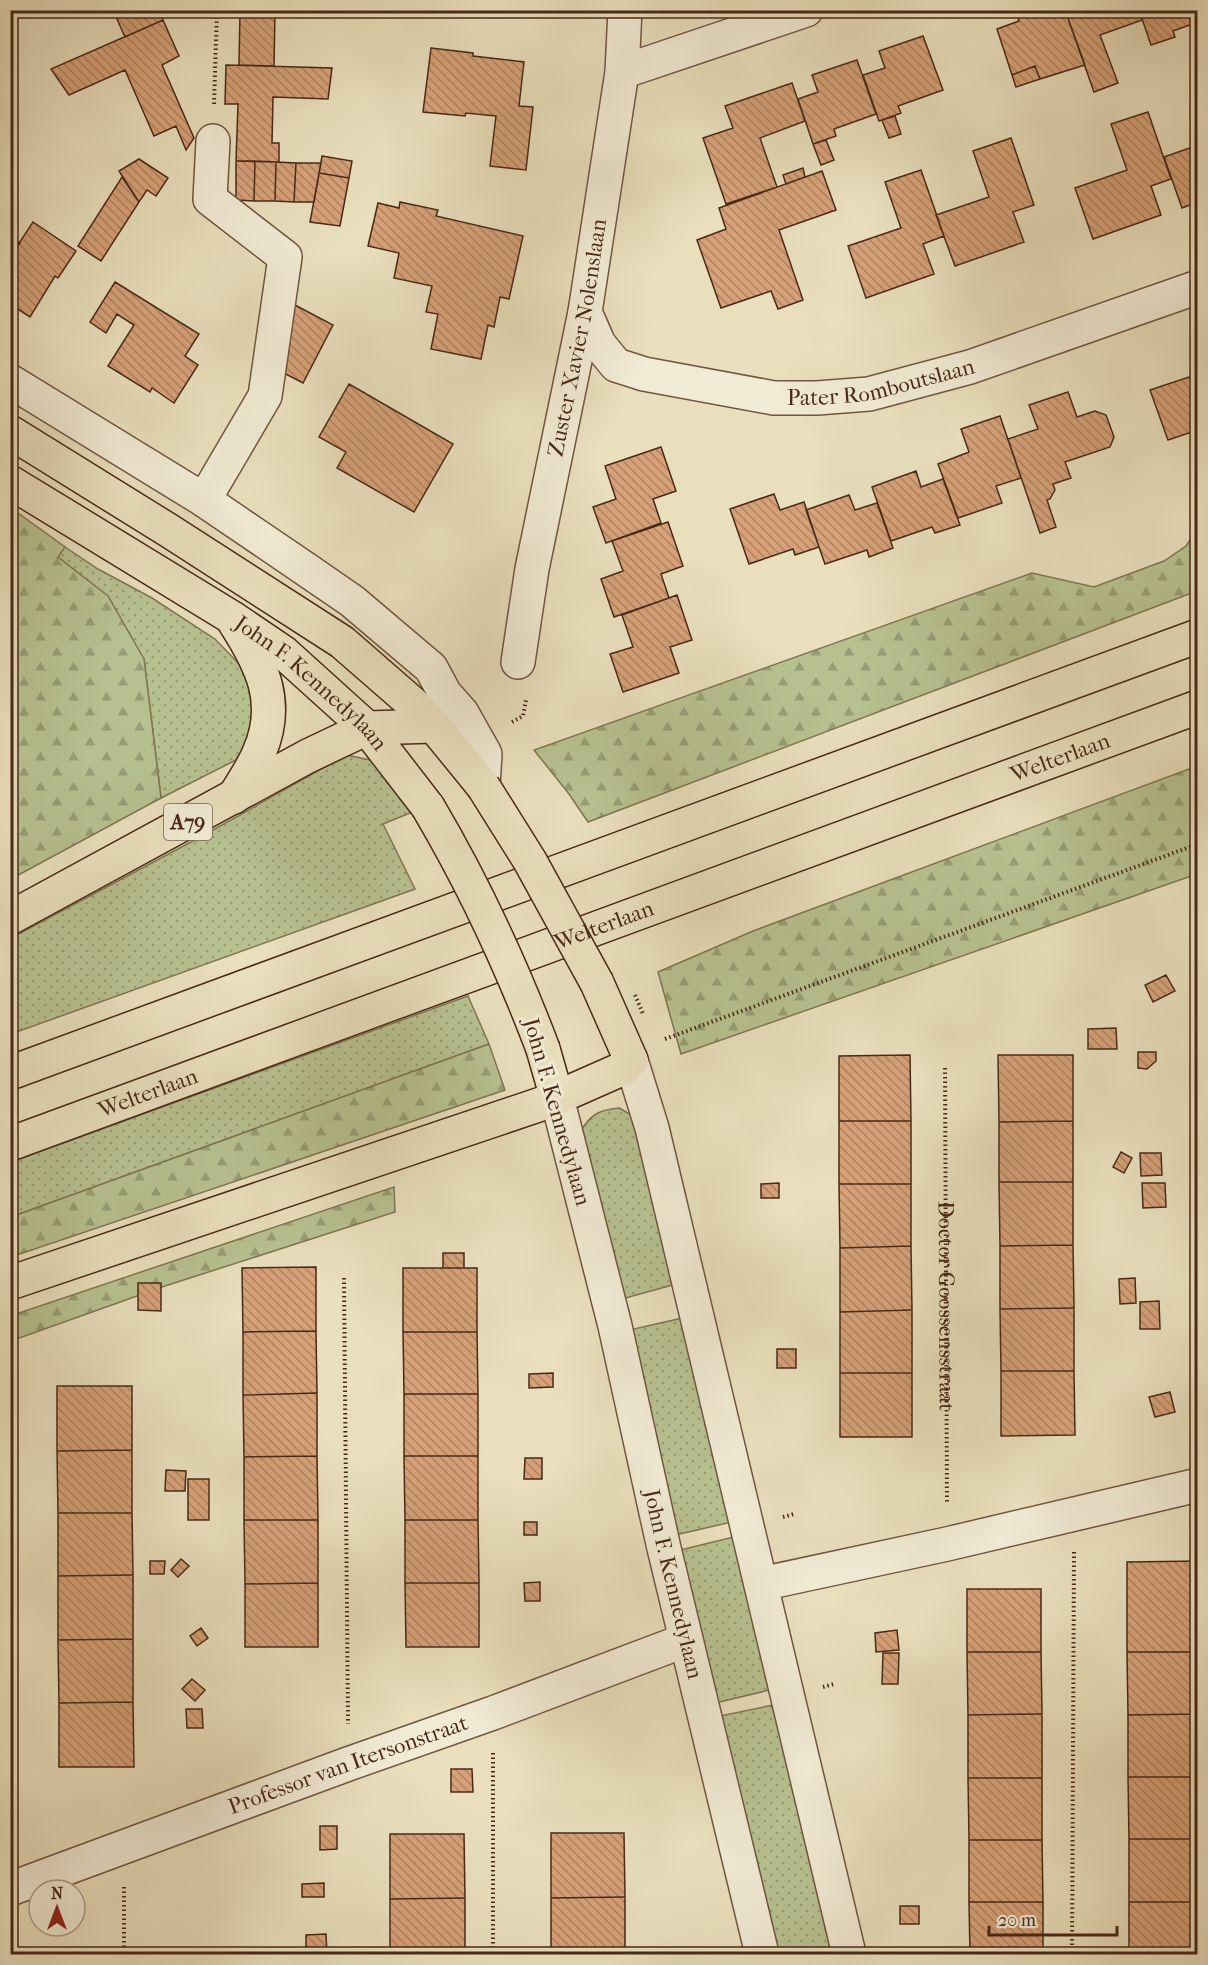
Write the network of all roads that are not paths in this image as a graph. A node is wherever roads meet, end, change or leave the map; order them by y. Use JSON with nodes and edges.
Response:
{"nodes":[{"id":1,"x":625,"y":10,"type":"edge"},
{"id":2,"x":806,"y":10,"type":"edge"},
{"id":3,"x":622,"y":72,"type":"junction"},
{"id":4,"x":213,"y":141,"type":"road end"},
{"id":5,"x":1197,"y":287,"type":"edge"},
{"id":6,"x":585,"y":312,"type":"junction"},
{"id":7,"x":10,"y":381,"type":"edge"},
{"id":8,"x":10,"y":432,"type":"edge"},
{"id":9,"x":10,"y":482,"type":"edge"},
{"id":10,"x":204,"y":500,"type":"junction"},
{"id":11,"x":231,"y":617,"type":"junction"},
{"id":12,"x":1197,"y":636,"type":"edge"},
{"id":13,"x":518,"y":662,"type":"dead end"},
{"id":14,"x":1197,"y":707,"type":"edge"},
{"id":15,"x":434,"y":726,"type":"junction"},
{"id":16,"x":367,"y":728,"type":"junction"},
{"id":17,"x":483,"y":786,"type":"junction"},
{"id":18,"x":234,"y":797,"type":"junction"},
{"id":19,"x":10,"y":918,"type":"edge"},
{"id":20,"x":631,"y":1060,"type":"junction"},
{"id":21,"x":10,"y":1073,"type":"edge"},
{"id":22,"x":557,"y":1098,"type":"junction"},
{"id":23,"x":10,"y":1144,"type":"edge"},
{"id":24,"x":10,"y":1283,"type":"edge"},
{"id":25,"x":1197,"y":1485,"type":"edge"},
{"id":26,"x":761,"y":1584,"type":"junction"},
{"id":27,"x":686,"y":1640,"type":"junction"},
{"id":28,"x":10,"y":1889,"type":"edge"},
{"id":29,"x":762,"y":1954,"type":"edge"},
{"id":30,"x":849,"y":1954,"type":"edge"}],
"edges":[{"from":1,"to":3,"type":"street","name":"Zuster Xavier Nolenslaan"},
{"from":2,"to":3,"type":"street"},
{"from":3,"to":6,"type":"street","name":"Zuster Xavier Nolenslaan"},
{"from":4,"to":10,"type":"street"},
{"from":5,"to":6,"type":"street","name":"Pater Romboutslaan"},
{"from":6,"to":13,"type":"street","name":"Zuster Xavier Nolenslaan"},
{"from":7,"to":10,"type":"street"},
{"from":8,"to":15,"type":"main road","name":"John F. Kennedylaan"},
{"from":9,"to":11,"type":"main road","name":"John F. Kennedylaan"},
{"from":10,"to":17,"type":"street"},
{"from":11,"to":16,"type":"main road","name":"John F. Kennedylaan"},
{"from":11,"to":18,"type":"main road"},
{"from":12,"to":21,"type":"main road"},
{"from":14,"to":23,"type":"main road","name":"Welterlaan"},
{"from":15,"to":16,"type":"main road","number":"A79"},
{"from":15,"to":17,"type":"main road","name":"John F. Kennedylaan"},
{"from":16,"to":18,"type":"main road","number":"A79"},
{"from":16,"to":22,"type":"main road","name":"John F. Kennedylaan","bridge":true},
{"from":17,"to":20,"type":"main road","name":"John F. Kennedylaan","bridge":true},
{"from":18,"to":19,"type":"main road","number":"A79"},
{"from":20,"to":22,"type":"main road"},
{"from":20,"to":26,"type":"street","name":"John F. Kennedylaan"},
{"from":22,"to":24,"type":"main road"},
{"from":22,"to":27,"type":"street","name":"John F. Kennedylaan"},
{"from":25,"to":26,"type":"street"},
{"from":26,"to":30,"type":"street","name":"John F. Kennedylaan"},
{"from":27,"to":28,"type":"street","name":"Professor van Itersonstraat"},
{"from":27,"to":29,"type":"street","name":"John F. Kennedylaan"}]}
